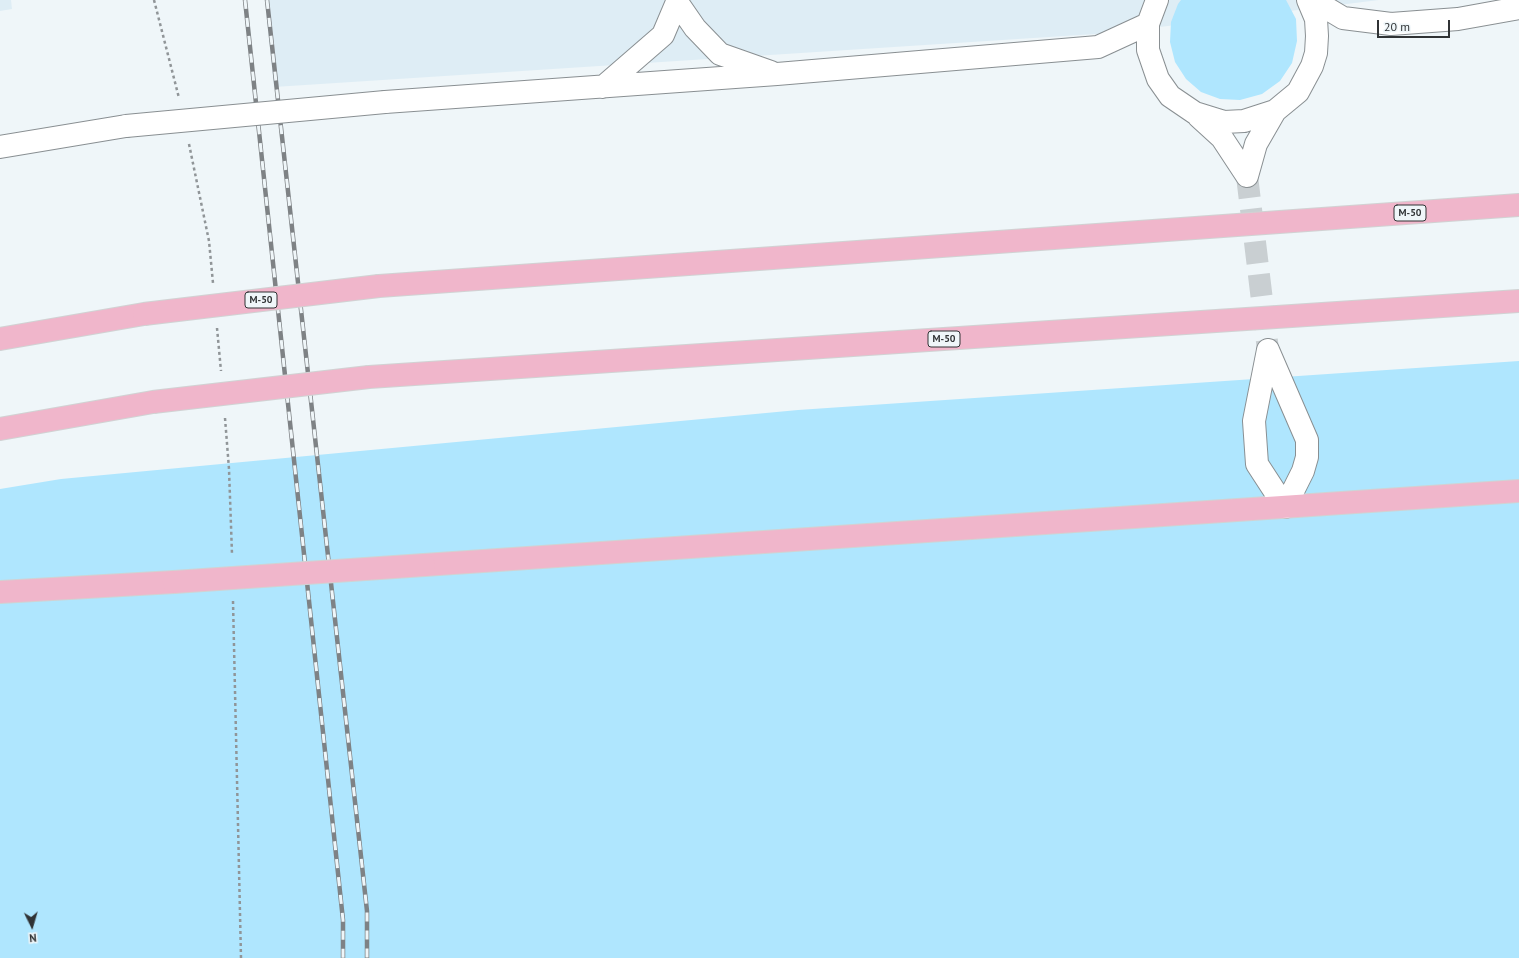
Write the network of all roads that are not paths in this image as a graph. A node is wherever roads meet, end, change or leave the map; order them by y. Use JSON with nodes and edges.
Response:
{"nodes":[{"id":1,"x":1157,"y":0,"type":"edge"},
{"id":2,"x":1308,"y":0,"type":"edge"},
{"id":3,"x":1313,"y":0,"type":"edge"},
{"id":4,"x":677,"y":1,"type":"edge"},
{"id":5,"x":1519,"y":8,"type":"edge"},
{"id":6,"x":1148,"y":24,"type":"junction"},
{"id":7,"x":778,"y":74,"type":"junction"},
{"id":8,"x":603,"y":87,"type":"junction"},
{"id":9,"x":1275,"y":111,"type":"junction"},
{"id":10,"x":1195,"y":113,"type":"junction"},
{"id":11,"x":0,"y":147,"type":"edge"},
{"id":12,"x":1519,"y":205,"type":"edge"},
{"id":13,"x":1519,"y":301,"type":"edge"},
{"id":14,"x":0,"y":339,"type":"edge"},
{"id":15,"x":0,"y":429,"type":"edge"},
{"id":16,"x":1519,"y":491,"type":"edge"},
{"id":17,"x":1285,"y":507,"type":"junction"},
{"id":18,"x":0,"y":592,"type":"edge"}],
"edges":[{"from":1,"to":6,"type":"lane"},
{"from":2,"to":9,"type":"lane"},
{"from":3,"to":5,"type":"lane"},
{"from":4,"to":7,"type":"lane"},
{"from":4,"to":8,"type":"lane"},
{"from":6,"to":7,"type":"lane"},
{"from":6,"to":10,"type":"lane"},
{"from":7,"to":8,"type":"lane"},
{"from":8,"to":11,"type":"lane","bridge":true},
{"from":9,"to":10,"type":"lane"},
{"from":9,"to":10,"type":"lane"},
{"from":12,"to":14,"type":"highway","number":"M-50","bridge":true},
{"from":13,"to":15,"type":"highway","number":"M-50","bridge":true},
{"from":16,"to":17,"type":"highway"},
{"from":17,"to":17,"type":"lane"},
{"from":17,"to":18,"type":"highway","bridge":true}]}
